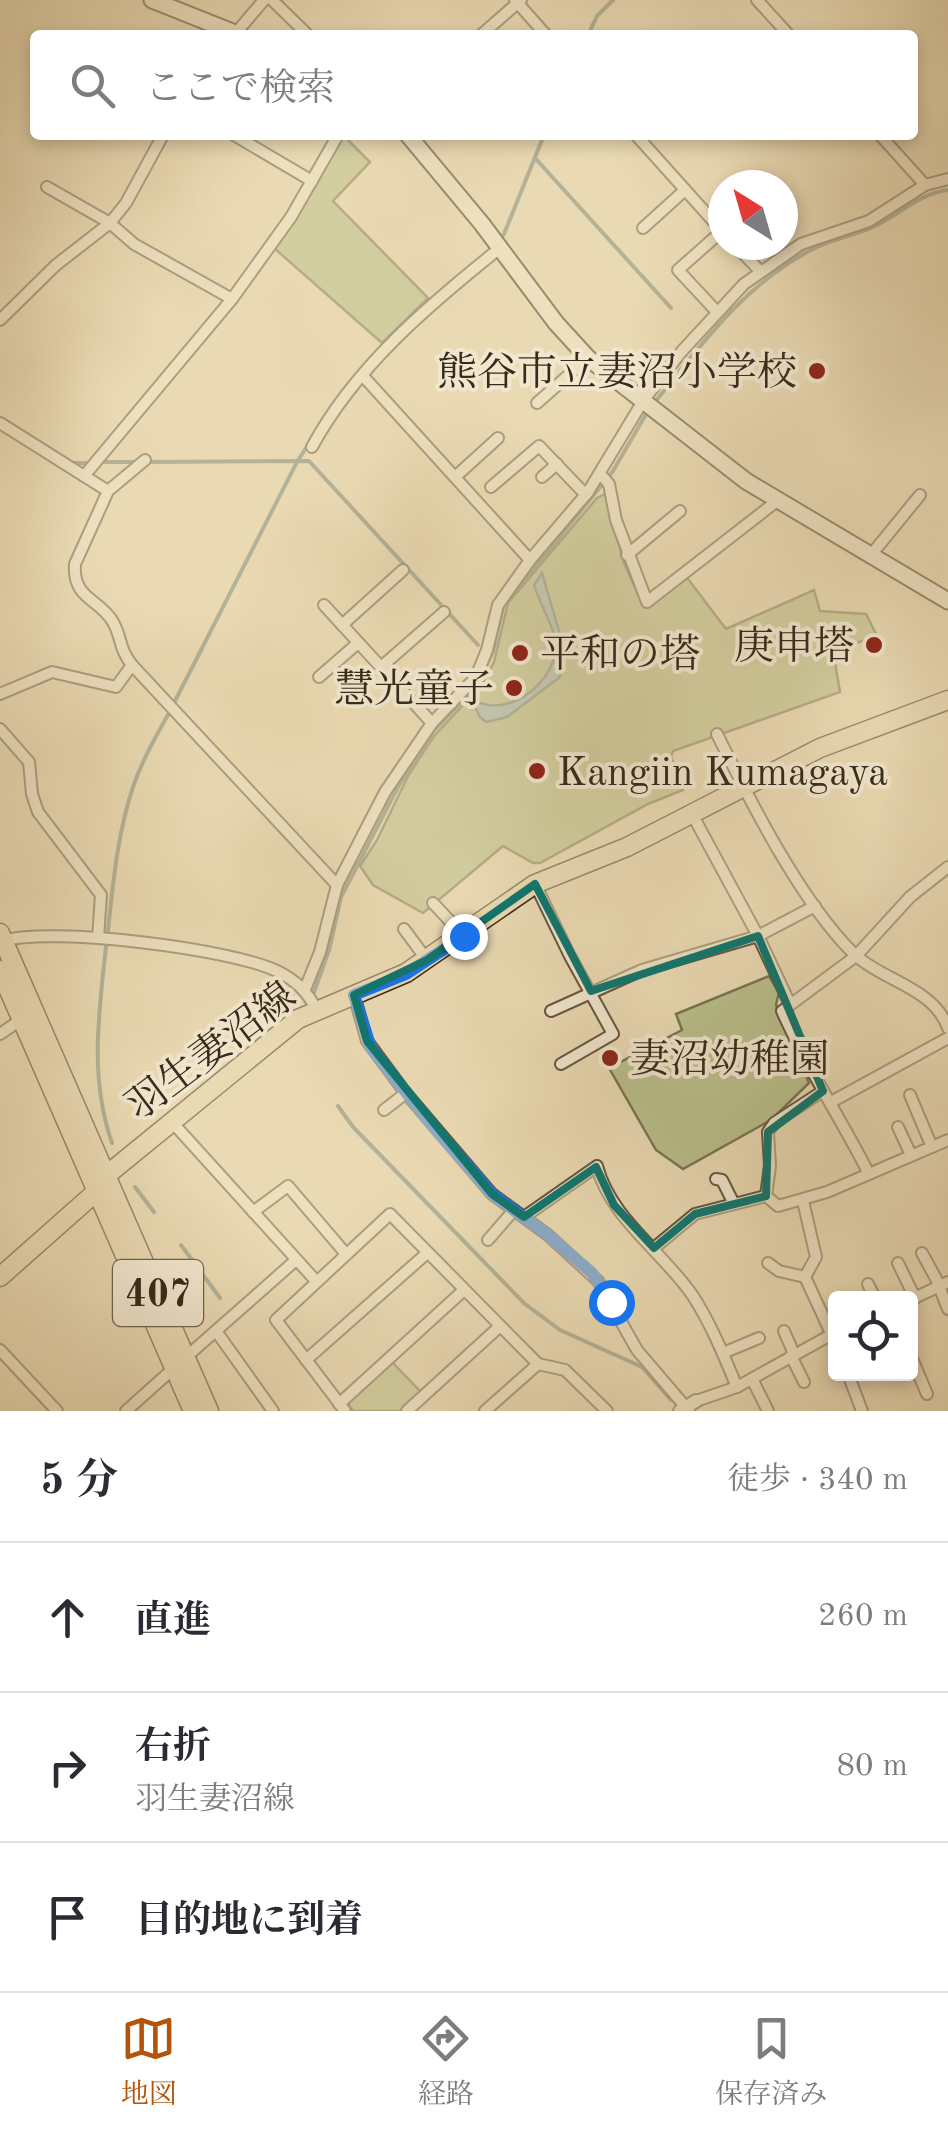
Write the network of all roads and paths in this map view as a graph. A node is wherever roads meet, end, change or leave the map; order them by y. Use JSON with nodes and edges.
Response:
{"nodes":[{"id":1,"x":152,"y":0,"type":"edge"},
{"id":2,"x":264,"y":0,"type":"edge"},
{"id":3,"x":272,"y":0,"type":"edge"},
{"id":4,"x":757,"y":0,"type":"edge"},
{"id":5,"x":518,"y":1,"type":"edge"},
{"id":6,"x":227,"y":30,"type":"edge"},
{"id":7,"x":240,"y":30,"type":"edge"},
{"id":8,"x":303,"y":30,"type":"edge"},
{"id":9,"x":486,"y":30,"type":"edge"},
{"id":10,"x":542,"y":30,"type":"edge"},
{"id":11,"x":784,"y":30,"type":"edge"},
{"id":12,"x":161,"y":140,"type":"edge"},
{"id":13,"x":243,"y":140,"type":"edge"},
{"id":14,"x":335,"y":140,"type":"edge"},
{"id":15,"x":412,"y":140,"type":"edge"},
{"id":16,"x":641,"y":140,"type":"edge"},
{"id":17,"x":885,"y":140,"type":"edge"},
{"id":18,"x":312,"y":180,"type":"junction"},
{"id":19,"x":948,"y":180,"type":"edge"},
{"id":20,"x":926,"y":186,"type":"junction"},
{"id":21,"x":47,"y":187,"type":"dead end"},
{"id":22,"x":686,"y":190,"type":"junction"},
{"id":23,"x":708,"y":214,"type":"edge"},
{"id":24,"x":110,"y":223,"type":"junction"},
{"id":25,"x":642,"y":228,"type":"dead end"},
{"id":26,"x":708,"y":244,"type":"edge"},
{"id":27,"x":500,"y":248,"type":"junction"},
{"id":28,"x":749,"y":260,"type":"edge"},
{"id":29,"x":760,"y":271,"type":"junction"},
{"id":30,"x":232,"y":299,"type":"junction"},
{"id":31,"x":717,"y":312,"type":"junction"},
{"id":32,"x":0,"y":320,"type":"edge"},
{"id":33,"x":588,"y":358,"type":"junction"},
{"id":34,"x":362,"y":376,"type":"junction"},
{"id":35,"x":643,"y":402,"type":"junction"},
{"id":36,"x":537,"y":403,"type":"dead end"},
{"id":37,"x":0,"y":423,"type":"edge"},
{"id":38,"x":498,"y":438,"type":"dead end"},
{"id":39,"x":312,"y":447,"type":"dead end"},
{"id":40,"x":145,"y":460,"type":"dead end"},
{"id":41,"x":557,"y":464,"type":"junction"},
{"id":42,"x":84,"y":476,"type":"junction"},
{"id":43,"x":454,"y":477,"type":"junction"},
{"id":44,"x":542,"y":477,"type":"dead end"},
{"id":45,"x":605,"y":480,"type":"junction"},
{"id":46,"x":491,"y":486,"type":"dead end"},
{"id":47,"x":108,"y":491,"type":"junction"},
{"id":48,"x":586,"y":495,"type":"junction"},
{"id":49,"x":920,"y":496,"type":"dead end"},
{"id":50,"x":777,"y":501,"type":"junction"},
{"id":51,"x":680,"y":512,"type":"dead end"},
{"id":52,"x":628,"y":555,"type":"junction"},
{"id":53,"x":871,"y":555,"type":"junction"},
{"id":54,"x":530,"y":560,"type":"junction"},
{"id":55,"x":403,"y":570,"type":"dead end"},
{"id":56,"x":948,"y":601,"type":"edge"},
{"id":57,"x":324,"y":605,"type":"dead end"},
{"id":58,"x":444,"y":612,"type":"dead end"},
{"id":59,"x":342,"y":625,"type":"junction"},
{"id":60,"x":358,"y":643,"type":"junction"},
{"id":61,"x":132,"y":665,"type":"junction"},
{"id":62,"x":380,"y":667,"type":"junction"},
{"id":63,"x":318,"y":677,"type":"dead end"},
{"id":64,"x":0,"y":694,"type":"edge"},
{"id":65,"x":948,"y":700,"type":"edge"},
{"id":66,"x":432,"y":723,"type":"junction"},
{"id":67,"x":0,"y":730,"type":"edge"},
{"id":68,"x":717,"y":734,"type":"dead end"},
{"id":69,"x":743,"y":786,"type":"junction"},
{"id":70,"x":692,"y":814,"type":"junction"},
{"id":71,"x":948,"y":867,"type":"edge"},
{"id":72,"x":535,"y":884,"type":"junction"},
{"id":73,"x":337,"y":886,"type":"junction"},
{"id":74,"x":433,"y":903,"type":"dead end"},
{"id":75,"x":815,"y":906,"type":"junction"},
{"id":76,"x":404,"y":929,"type":"dead end"},
{"id":77,"x":464,"y":936,"type":"junction"},
{"id":78,"x":758,"y":936,"type":"junction"},
{"id":79,"x":2,"y":937,"type":"edge"},
{"id":80,"x":98,"y":938,"type":"junction"},
{"id":81,"x":856,"y":956,"type":"junction"},
{"id":82,"x":427,"y":960,"type":"junction"},
{"id":83,"x":0,"y":970,"type":"edge"},
{"id":84,"x":305,"y":990,"type":"junction"},
{"id":85,"x":591,"y":992,"type":"junction"},
{"id":86,"x":354,"y":995,"type":"junction"},
{"id":87,"x":790,"y":1004,"type":"junction"},
{"id":88,"x":316,"y":1009,"type":"junction"},
{"id":89,"x":551,"y":1011,"type":"dead end"},
{"id":90,"x":22,"y":1019,"type":"junction"},
{"id":91,"x":948,"y":1028,"type":"edge"},
{"id":92,"x":0,"y":1034,"type":"edge"},
{"id":93,"x":948,"y":1038,"type":"edge"},
{"id":94,"x":560,"y":1064,"type":"dead end"},
{"id":95,"x":388,"y":1071,"type":"junction"},
{"id":96,"x":375,"y":1075,"type":"dead end"},
{"id":97,"x":822,"y":1091,"type":"junction"},
{"id":98,"x":406,"y":1093,"type":"junction"},
{"id":99,"x":910,"y":1094,"type":"dead end"},
{"id":100,"x":833,"y":1102,"type":"junction"},
{"id":101,"x":384,"y":1110,"type":"dead end"},
{"id":102,"x":172,"y":1122,"type":"junction"},
{"id":103,"x":898,"y":1127,"type":"dead end"},
{"id":104,"x":948,"y":1141,"type":"edge"},
{"id":105,"x":932,"y":1147,"type":"junction"},
{"id":106,"x":912,"y":1155,"type":"junction"},
{"id":107,"x":868,"y":1172,"type":"junction"},
{"id":108,"x":108,"y":1174,"type":"junction"},
{"id":109,"x":716,"y":1179,"type":"dead end"},
{"id":110,"x":97,"y":1191,"type":"junction"},
{"id":111,"x":766,"y":1196,"type":"junction"},
{"id":112,"x":802,"y":1200,"type":"junction"},
{"id":113,"x":733,"y":1202,"type":"junction"},
{"id":114,"x":253,"y":1212,"type":"junction"},
{"id":115,"x":520,"y":1214,"type":"junction"},
{"id":116,"x":488,"y":1240,"type":"dead end"},
{"id":117,"x":654,"y":1248,"type":"junction"},
{"id":118,"x":922,"y":1253,"type":"dead end"},
{"id":119,"x":346,"y":1254,"type":"junction"},
{"id":120,"x":426,"y":1254,"type":"junction"},
{"id":121,"x":296,"y":1260,"type":"junction"},
{"id":122,"x":768,"y":1263,"type":"dead end"},
{"id":123,"x":898,"y":1263,"type":"dead end"},
{"id":124,"x":0,"y":1277,"type":"edge"},
{"id":125,"x":805,"y":1277,"type":"junction"},
{"id":126,"x":316,"y":1281,"type":"junction"},
{"id":127,"x":868,"y":1284,"type":"dead end"},
{"id":128,"x":942,"y":1285,"type":"edge"},
{"id":129,"x":464,"y":1290,"type":"junction"},
{"id":130,"x":871,"y":1291,"type":"edge"},
{"id":131,"x":910,"y":1291,"type":"edge"},
{"id":132,"x":918,"y":1297,"type":"edge"},
{"id":133,"x":948,"y":1309,"type":"edge"},
{"id":134,"x":828,"y":1325,"type":"edge"},
{"id":135,"x":499,"y":1327,"type":"junction"},
{"id":136,"x":216,"y":1331,"type":"junction"},
{"id":137,"x":784,"y":1331,"type":"dead end"},
{"id":138,"x":759,"y":1338,"type":"dead end"},
{"id":139,"x":828,"y":1340,"type":"edge"},
{"id":140,"x":0,"y":1350,"type":"edge"},
{"id":141,"x":723,"y":1353,"type":"junction"},
{"id":142,"x":792,"y":1355,"type":"junction"},
{"id":143,"x":306,"y":1360,"type":"junction"},
{"id":144,"x":180,"y":1363,"type":"junction"},
{"id":145,"x":538,"y":1364,"type":"junction"},
{"id":146,"x":918,"y":1373,"type":"edge"},
{"id":147,"x":752,"y":1379,"type":"junction"},
{"id":148,"x":850,"y":1381,"type":"edge"},
{"id":149,"x":804,"y":1382,"type":"dead end"},
{"id":150,"x":737,"y":1387,"type":"junction"},
{"id":151,"x":927,"y":1394,"type":"dead end"},
{"id":152,"x":342,"y":1407,"type":"edge"},
{"id":153,"x":688,"y":1407,"type":"edge"},
{"id":154,"x":858,"y":1409,"type":"edge"},
{"id":155,"x":58,"y":1411,"type":"edge"},
{"id":156,"x":126,"y":1411,"type":"edge"},
{"id":157,"x":193,"y":1411,"type":"edge"},
{"id":158,"x":209,"y":1411,"type":"edge"},
{"id":159,"x":273,"y":1411,"type":"edge"},
{"id":160,"x":407,"y":1411,"type":"edge"},
{"id":161,"x":485,"y":1411,"type":"edge"},
{"id":162,"x":607,"y":1411,"type":"edge"},
{"id":163,"x":768,"y":1411,"type":"edge"}],
"edges":[{"from":1,"to":6,"type":"main road"},
{"from":2,"to":7,"type":"street"},
{"from":3,"to":8,"type":"street"},
{"from":4,"to":11,"type":"street"},
{"from":5,"to":9,"type":"street"},
{"from":5,"to":10,"type":"street"},
{"from":12,"to":24,"type":"street"},
{"from":13,"to":18,"type":"street"},
{"from":14,"to":18,"type":"street"},
{"from":15,"to":27,"type":"main road"},
{"from":16,"to":22,"type":"street"},
{"from":17,"to":20,"type":"street"},
{"from":18,"to":30,"type":"street"},
{"from":19,"to":20,"type":"street"},
{"from":20,"to":29,"type":"street"},
{"from":21,"to":24,"type":"street"},
{"from":22,"to":23,"type":"street"},
{"from":22,"to":25,"type":"street"},
{"from":24,"to":30,"type":"street"},
{"from":24,"to":32,"type":"street"},
{"from":26,"to":31,"type":"street"},
{"from":27,"to":33,"type":"main road"},
{"from":27,"to":34,"type":"street"},
{"from":28,"to":29,"type":"street"},
{"from":29,"to":31,"type":"street"},
{"from":30,"to":42,"type":"street"},
{"from":31,"to":35,"type":"street"},
{"from":33,"to":35,"type":"main road"},
{"from":33,"to":36,"type":"street"},
{"from":34,"to":39,"type":"street"},
{"from":34,"to":43,"type":"street"},
{"from":35,"to":45,"type":"street"},
{"from":35,"to":50,"type":"main road"},
{"from":37,"to":42,"type":"street"},
{"from":38,"to":43,"type":"street"},
{"from":40,"to":47,"type":"street"},
{"from":41,"to":44,"type":"street"},
{"from":41,"to":46,"type":"street"},
{"from":41,"to":48,"type":"street"},
{"from":42,"to":47,"type":"street"},
{"from":43,"to":54,"type":"street"},
{"from":45,"to":48,"type":"street"},
{"from":45,"to":52,"type":"street"},
{"from":47,"to":61,"type":"street"},
{"from":48,"to":54,"type":"street"},
{"from":49,"to":53,"type":"street"},
{"from":50,"to":52,"type":"street"},
{"from":50,"to":53,"type":"main road"},
{"from":51,"to":52,"type":"street"},
{"from":53,"to":56,"type":"main road"},
{"from":54,"to":66,"type":"street"},
{"from":55,"to":59,"type":"street"},
{"from":57,"to":59,"type":"street"},
{"from":58,"to":62,"type":"street"},
{"from":59,"to":60,"type":"street"},
{"from":60,"to":62,"type":"street"},
{"from":60,"to":63,"type":"street"},
{"from":61,"to":64,"type":"street"},
{"from":61,"to":73,"type":"street"},
{"from":62,"to":66,"type":"street"},
{"from":65,"to":69,"type":"main road","name":"羽生妻沼線"},
{"from":66,"to":73,"type":"street"},
{"from":67,"to":80,"type":"street"},
{"from":68,"to":69,"type":"street"},
{"from":69,"to":70,"type":"main road","name":"羽生妻沼線"},
{"from":69,"to":75,"type":"street"},
{"from":70,"to":72,"type":"main road","name":"羽生妻沼線"},
{"from":70,"to":78,"type":"street"},
{"from":71,"to":81,"type":"street"},
{"from":72,"to":77,"type":"main road","name":"羽生妻沼線"},
{"from":72,"to":85,"type":"street"},
{"from":73,"to":84,"type":"street"},
{"from":74,"to":77,"type":"street"},
{"from":75,"to":78,"type":"street"},
{"from":75,"to":81,"type":"street"},
{"from":76,"to":82,"type":"street"},
{"from":77,"to":82,"type":"main road","name":"羽生妻沼線"},
{"from":78,"to":85,"type":"street"},
{"from":78,"to":87,"type":"street"},
{"from":79,"to":80,"type":"street"},
{"from":79,"to":108,"type":"main road","number":"407"},
{"from":80,"to":84,"type":"street"},
{"from":81,"to":87,"type":"street"},
{"from":81,"to":91,"type":"street"},
{"from":82,"to":86,"type":"main road","name":"羽生妻沼線"},
{"from":83,"to":90,"type":"main road","number":"407"},
{"from":84,"to":88,"type":"street"},
{"from":85,"to":89,"type":"street"},
{"from":85,"to":94,"type":"street"},
{"from":86,"to":88,"type":"main road","name":"羽生妻沼線"},
{"from":86,"to":95,"type":"street"},
{"from":87,"to":97,"type":"street"},
{"from":88,"to":102,"type":"main road","name":"羽生妻沼線"},
{"from":90,"to":92,"type":"street"},
{"from":90,"to":110,"type":"main road","number":"407"},
{"from":93,"to":100,"type":"street"},
{"from":95,"to":96,"type":"street"},
{"from":95,"to":98,"type":"street"},
{"from":97,"to":100,"type":"street"},
{"from":97,"to":111,"type":"street"},
{"from":98,"to":101,"type":"street"},
{"from":98,"to":115,"type":"street"},
{"from":99,"to":105,"type":"street"},
{"from":100,"to":107,"type":"street"},
{"from":102,"to":108,"type":"main road","name":"羽生妻沼線"},
{"from":102,"to":114,"type":"street"},
{"from":103,"to":106,"type":"street"},
{"from":104,"to":105,"type":"street"},
{"from":105,"to":106,"type":"street"},
{"from":106,"to":107,"type":"street"},
{"from":107,"to":112,"type":"street"},
{"from":108,"to":110,"type":"main road","name":"羽生妻沼線"},
{"from":108,"to":144,"type":"main road","number":"407"},
{"from":109,"to":113,"type":"street"},
{"from":110,"to":124,"type":"main road","name":"羽生妻沼線"},
{"from":110,"to":144,"type":"main road","number":"407"},
{"from":111,"to":112,"type":"street"},
{"from":111,"to":113,"type":"street"},
{"from":112,"to":125,"type":"street"},
{"from":113,"to":117,"type":"street"},
{"from":114,"to":119,"type":"street"},
{"from":114,"to":121,"type":"street"},
{"from":115,"to":116,"type":"street"},
{"from":115,"to":117,"type":"street"},
{"from":115,"to":153,"type":"street"},
{"from":117,"to":141,"type":"street"},
{"from":118,"to":128,"type":"street"},
{"from":119,"to":120,"type":"street"},
{"from":119,"to":126,"type":"street"},
{"from":120,"to":129,"type":"street"},
{"from":120,"to":143,"type":"street"},
{"from":121,"to":126,"type":"street"},
{"from":121,"to":136,"type":"street"},
{"from":122,"to":125,"type":"street"},
{"from":123,"to":131,"type":"street"},
{"from":125,"to":134,"type":"street"},
{"from":126,"to":143,"type":"street"},
{"from":127,"to":130,"type":"street"},
{"from":128,"to":132,"type":"street"},
{"from":128,"to":133,"type":"street"},
{"from":129,"to":135,"type":"street"},
{"from":129,"to":152,"type":"street"},
{"from":135,"to":145,"type":"street"},
{"from":135,"to":160,"type":"street"},
{"from":136,"to":144,"type":"street"},
{"from":136,"to":159,"type":"street"},
{"from":137,"to":142,"type":"street"},
{"from":138,"to":141,"type":"street"},
{"from":139,"to":142,"type":"street"},
{"from":140,"to":155,"type":"street"},
{"from":141,"to":150,"type":"street"},
{"from":142,"to":147,"type":"street"},
{"from":142,"to":149,"type":"street"},
{"from":143,"to":152,"type":"street"},
{"from":144,"to":156,"type":"street"},
{"from":144,"to":157,"type":"main road","number":"407"},
{"from":144,"to":158,"type":"main road","number":"407"},
{"from":145,"to":161,"type":"street"},
{"from":145,"to":162,"type":"street"},
{"from":146,"to":151,"type":"street"},
{"from":147,"to":150,"type":"street"},
{"from":147,"to":163,"type":"street"},
{"from":148,"to":154,"type":"street"},
{"from":150,"to":153,"type":"street"}]}
